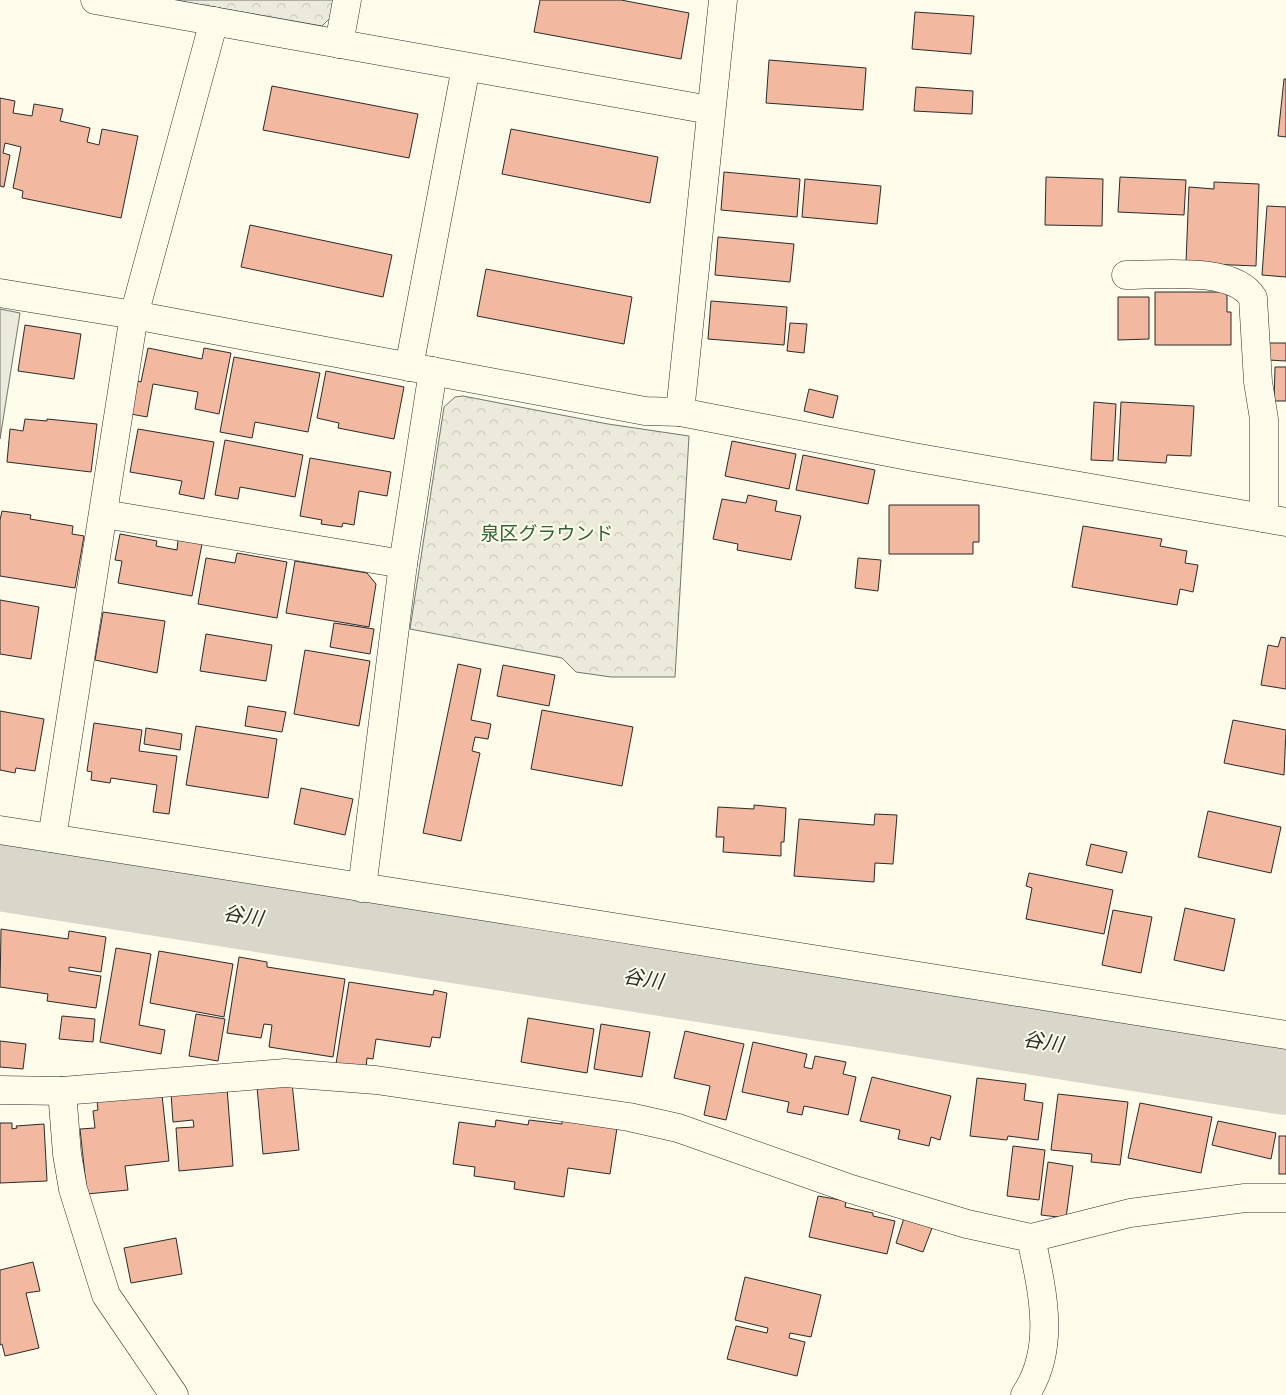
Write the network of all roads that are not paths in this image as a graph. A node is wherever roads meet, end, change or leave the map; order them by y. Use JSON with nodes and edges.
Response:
{"nodes":[{"id":1,"x":95,"y":0,"type":"edge"},
{"id":2,"x":347,"y":0,"type":"edge"},
{"id":3,"x":723,"y":0,"type":"edge"},
{"id":4,"x":214,"y":22,"type":"junction"},
{"id":5,"x":339,"y":44,"type":"junction"},
{"id":6,"x":466,"y":67,"type":"junction"},
{"id":7,"x":710,"y":110,"type":"junction"},
{"id":8,"x":1126,"y":275,"type":"dead end"},
{"id":9,"x":0,"y":292,"type":"edge"},
{"id":10,"x":134,"y":315,"type":"junction"},
{"id":11,"x":421,"y":369,"type":"junction"},
{"id":12,"x":680,"y":412,"type":"junction"},
{"id":13,"x":104,"y":514,"type":"junction"},
{"id":14,"x":1275,"y":520,"type":"edge"},
{"id":15,"x":403,"y":564,"type":"junction"},
{"id":16,"x":0,"y":830,"type":"edge"},
{"id":17,"x":52,"y":838,"type":"junction"},
{"id":18,"x":362,"y":888,"type":"junction"},
{"id":19,"x":1286,"y":1035,"type":"edge"},
{"id":20,"x":0,"y":1090,"type":"edge"},
{"id":21,"x":62,"y":1091,"type":"junction"},
{"id":22,"x":1286,"y":1198,"type":"edge"},
{"id":23,"x":1031,"y":1238,"type":"junction"},
{"id":24,"x":162,"y":1391,"type":"edge"},
{"id":25,"x":1025,"y":1395,"type":"edge"}],
"edges":[{"from":1,"to":4,"type":"street"},
{"from":2,"to":5,"type":"street"},
{"from":3,"to":7,"type":"street"},
{"from":4,"to":5,"type":"street"},
{"from":4,"to":10,"type":"street"},
{"from":5,"to":6,"type":"street"},
{"from":6,"to":7,"type":"street"},
{"from":6,"to":11,"type":"street"},
{"from":7,"to":12,"type":"street"},
{"from":8,"to":14,"type":"street"},
{"from":9,"to":10,"type":"street"},
{"from":10,"to":11,"type":"street"},
{"from":10,"to":13,"type":"street"},
{"from":11,"to":12,"type":"street"},
{"from":11,"to":15,"type":"street"},
{"from":12,"to":14,"type":"street"},
{"from":13,"to":15,"type":"street"},
{"from":13,"to":17,"type":"street"},
{"from":15,"to":18,"type":"street"},
{"from":16,"to":17,"type":"street"},
{"from":17,"to":18,"type":"street"},
{"from":18,"to":19,"type":"street"},
{"from":20,"to":21,"type":"street"},
{"from":21,"to":23,"type":"street"},
{"from":21,"to":24,"type":"street"},
{"from":22,"to":23,"type":"street"},
{"from":23,"to":25,"type":"street"}]}
